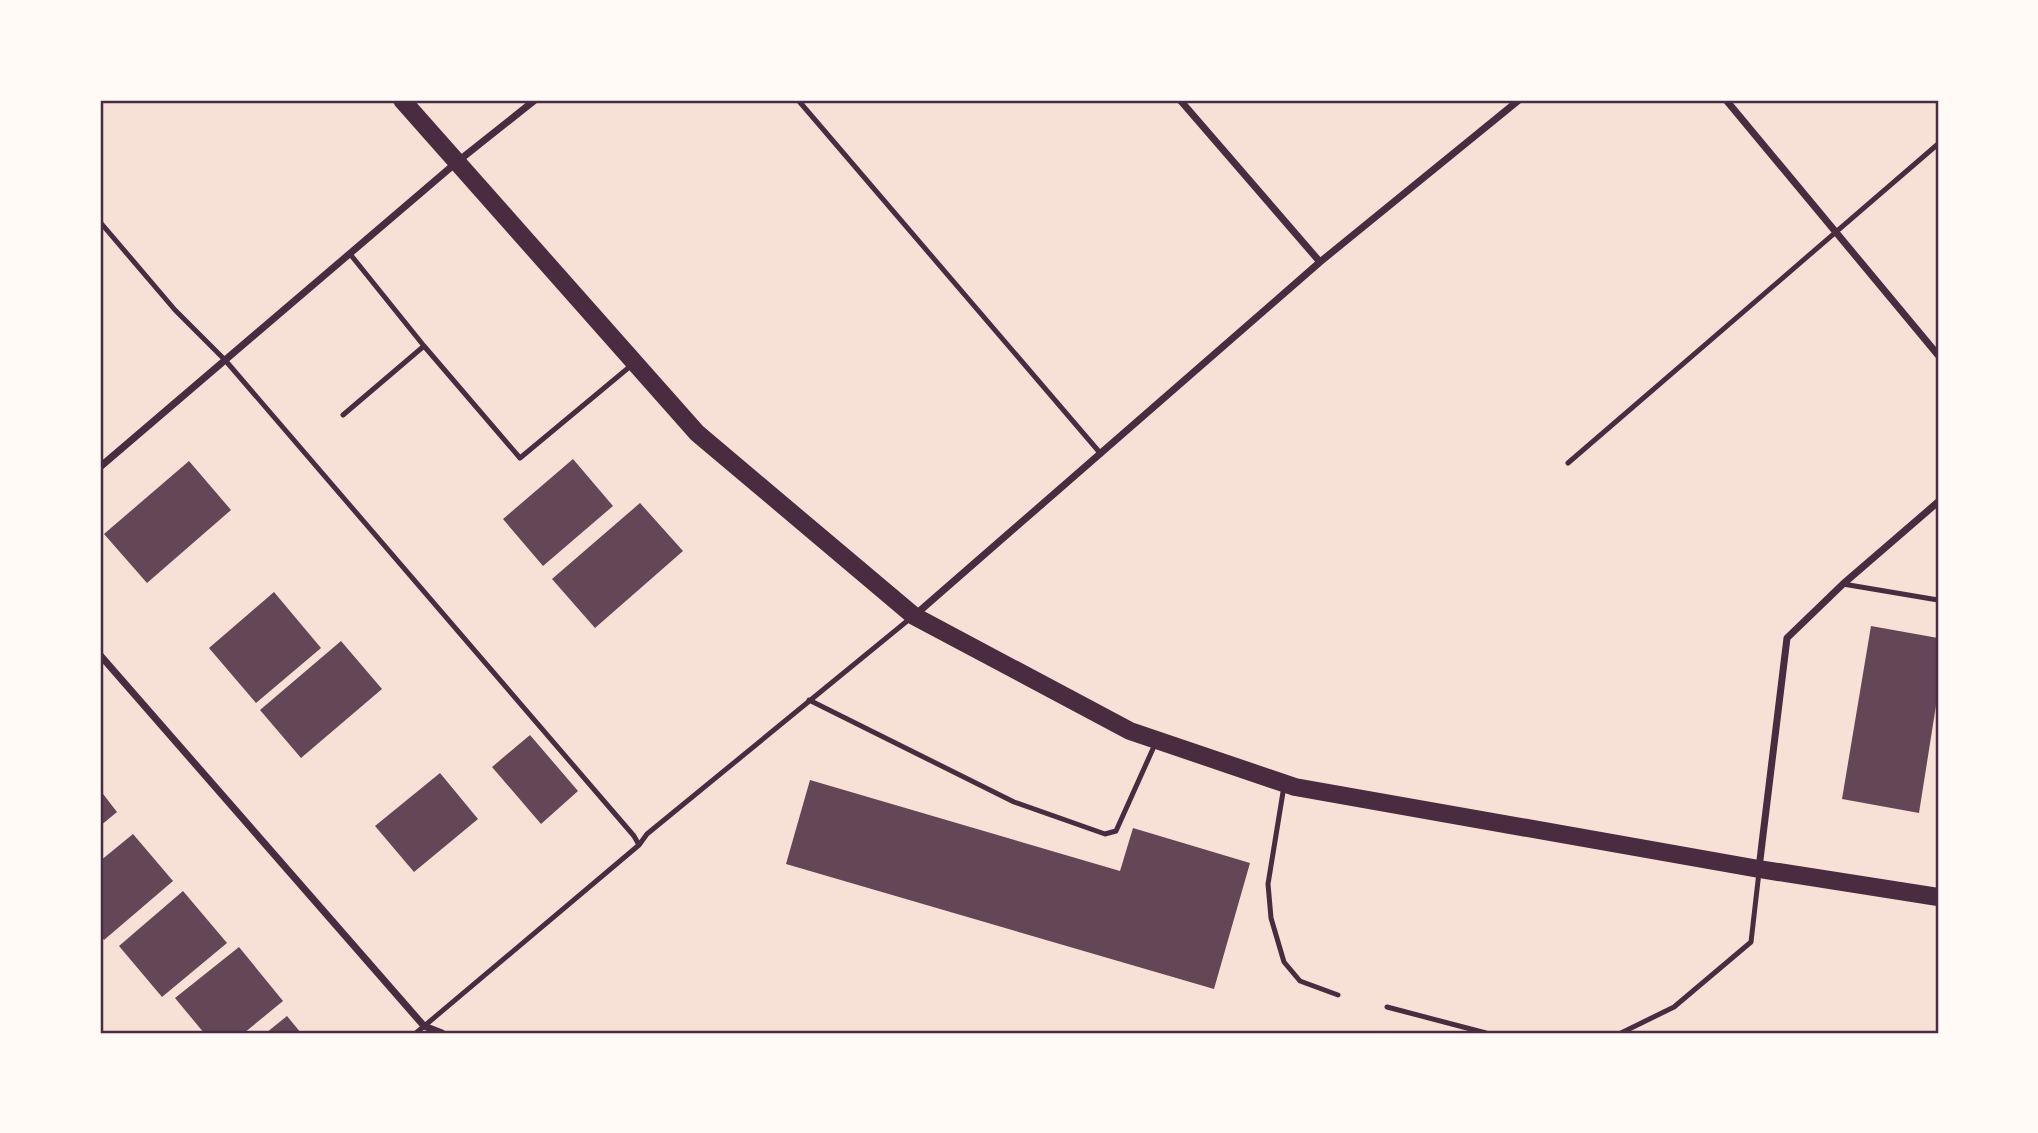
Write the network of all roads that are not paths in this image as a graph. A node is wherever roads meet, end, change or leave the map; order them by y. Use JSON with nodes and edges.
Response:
{"nodes":[{"id":1,"x":402,"y":100,"type":"edge"},
{"id":2,"x":535,"y":100,"type":"edge"},
{"id":3,"x":798,"y":100,"type":"edge"},
{"id":4,"x":1180,"y":100,"type":"edge"},
{"id":5,"x":1519,"y":100,"type":"edge"},
{"id":6,"x":1726,"y":100,"type":"edge"},
{"id":7,"x":1938,"y":144,"type":"edge"},
{"id":8,"x":457,"y":162,"type":"junction"},
{"id":9,"x":100,"y":222,"type":"edge"},
{"id":10,"x":1837,"y":232,"type":"junction"},
{"id":11,"x":350,"y":254,"type":"junction"},
{"id":12,"x":1320,"y":262,"type":"junction"},
{"id":13,"x":424,"y":346,"type":"junction"},
{"id":14,"x":1938,"y":355,"type":"edge"},
{"id":15,"x":225,"y":360,"type":"junction"},
{"id":16,"x":635,"y":363,"type":"junction"},
{"id":17,"x":343,"y":415,"type":"dead end"},
{"id":18,"x":1101,"y":454,"type":"junction"},
{"id":19,"x":1568,"y":463,"type":"dead end"},
{"id":20,"x":100,"y":467,"type":"edge"},
{"id":21,"x":1938,"y":502,"type":"edge"},
{"id":22,"x":1843,"y":584,"type":"junction"},
{"id":23,"x":1938,"y":600,"type":"edge"},
{"id":24,"x":914,"y":616,"type":"junction"},
{"id":25,"x":100,"y":655,"type":"edge"},
{"id":26,"x":809,"y":701,"type":"junction"},
{"id":27,"x":1157,"y":740,"type":"junction"},
{"id":28,"x":1284,"y":783,"type":"junction"},
{"id":29,"x":639,"y":845,"type":"junction"},
{"id":30,"x":1759,"y":869,"type":"junction"},
{"id":31,"x":1938,"y":897,"type":"edge"},
{"id":32,"x":1338,"y":995,"type":"dead end"},
{"id":33,"x":1387,"y":1007,"type":"dead end"},
{"id":34,"x":424,"y":1026,"type":"junction"},
{"id":35,"x":416,"y":1033,"type":"edge"},
{"id":36,"x":442,"y":1033,"type":"edge"},
{"id":37,"x":1486,"y":1033,"type":"edge"},
{"id":38,"x":1621,"y":1033,"type":"edge"}],
"edges":[{"from":1,"to":8,"type":"main road"},
{"from":2,"to":8,"type":"street"},
{"from":3,"to":18,"type":"lane"},
{"from":4,"to":12,"type":"street"},
{"from":5,"to":12,"type":"street"},
{"from":6,"to":10,"type":"street"},
{"from":7,"to":10,"type":"lane"},
{"from":8,"to":11,"type":"street"},
{"from":8,"to":16,"type":"main road"},
{"from":9,"to":15,"type":"lane"},
{"from":10,"to":14,"type":"street"},
{"from":10,"to":19,"type":"lane"},
{"from":11,"to":13,"type":"lane"},
{"from":11,"to":15,"type":"street"},
{"from":12,"to":18,"type":"street"},
{"from":13,"to":16,"type":"lane"},
{"from":13,"to":17,"type":"lane"},
{"from":15,"to":20,"type":"street"},
{"from":15,"to":29,"type":"lane"},
{"from":16,"to":24,"type":"main road"},
{"from":18,"to":24,"type":"street"},
{"from":21,"to":22,"type":"street"},
{"from":22,"to":23,"type":"lane"},
{"from":22,"to":30,"type":"street"},
{"from":24,"to":26,"type":"lane"},
{"from":24,"to":27,"type":"main road"},
{"from":25,"to":34,"type":"street"},
{"from":26,"to":27,"type":"lane"},
{"from":26,"to":29,"type":"lane"},
{"from":27,"to":28,"type":"main road"},
{"from":28,"to":30,"type":"main road"},
{"from":28,"to":32,"type":"lane"},
{"from":29,"to":34,"type":"lane"},
{"from":30,"to":31,"type":"main road"},
{"from":30,"to":38,"type":"lane"},
{"from":33,"to":37,"type":"lane"},
{"from":34,"to":35,"type":"lane"},
{"from":34,"to":36,"type":"street"}]}
